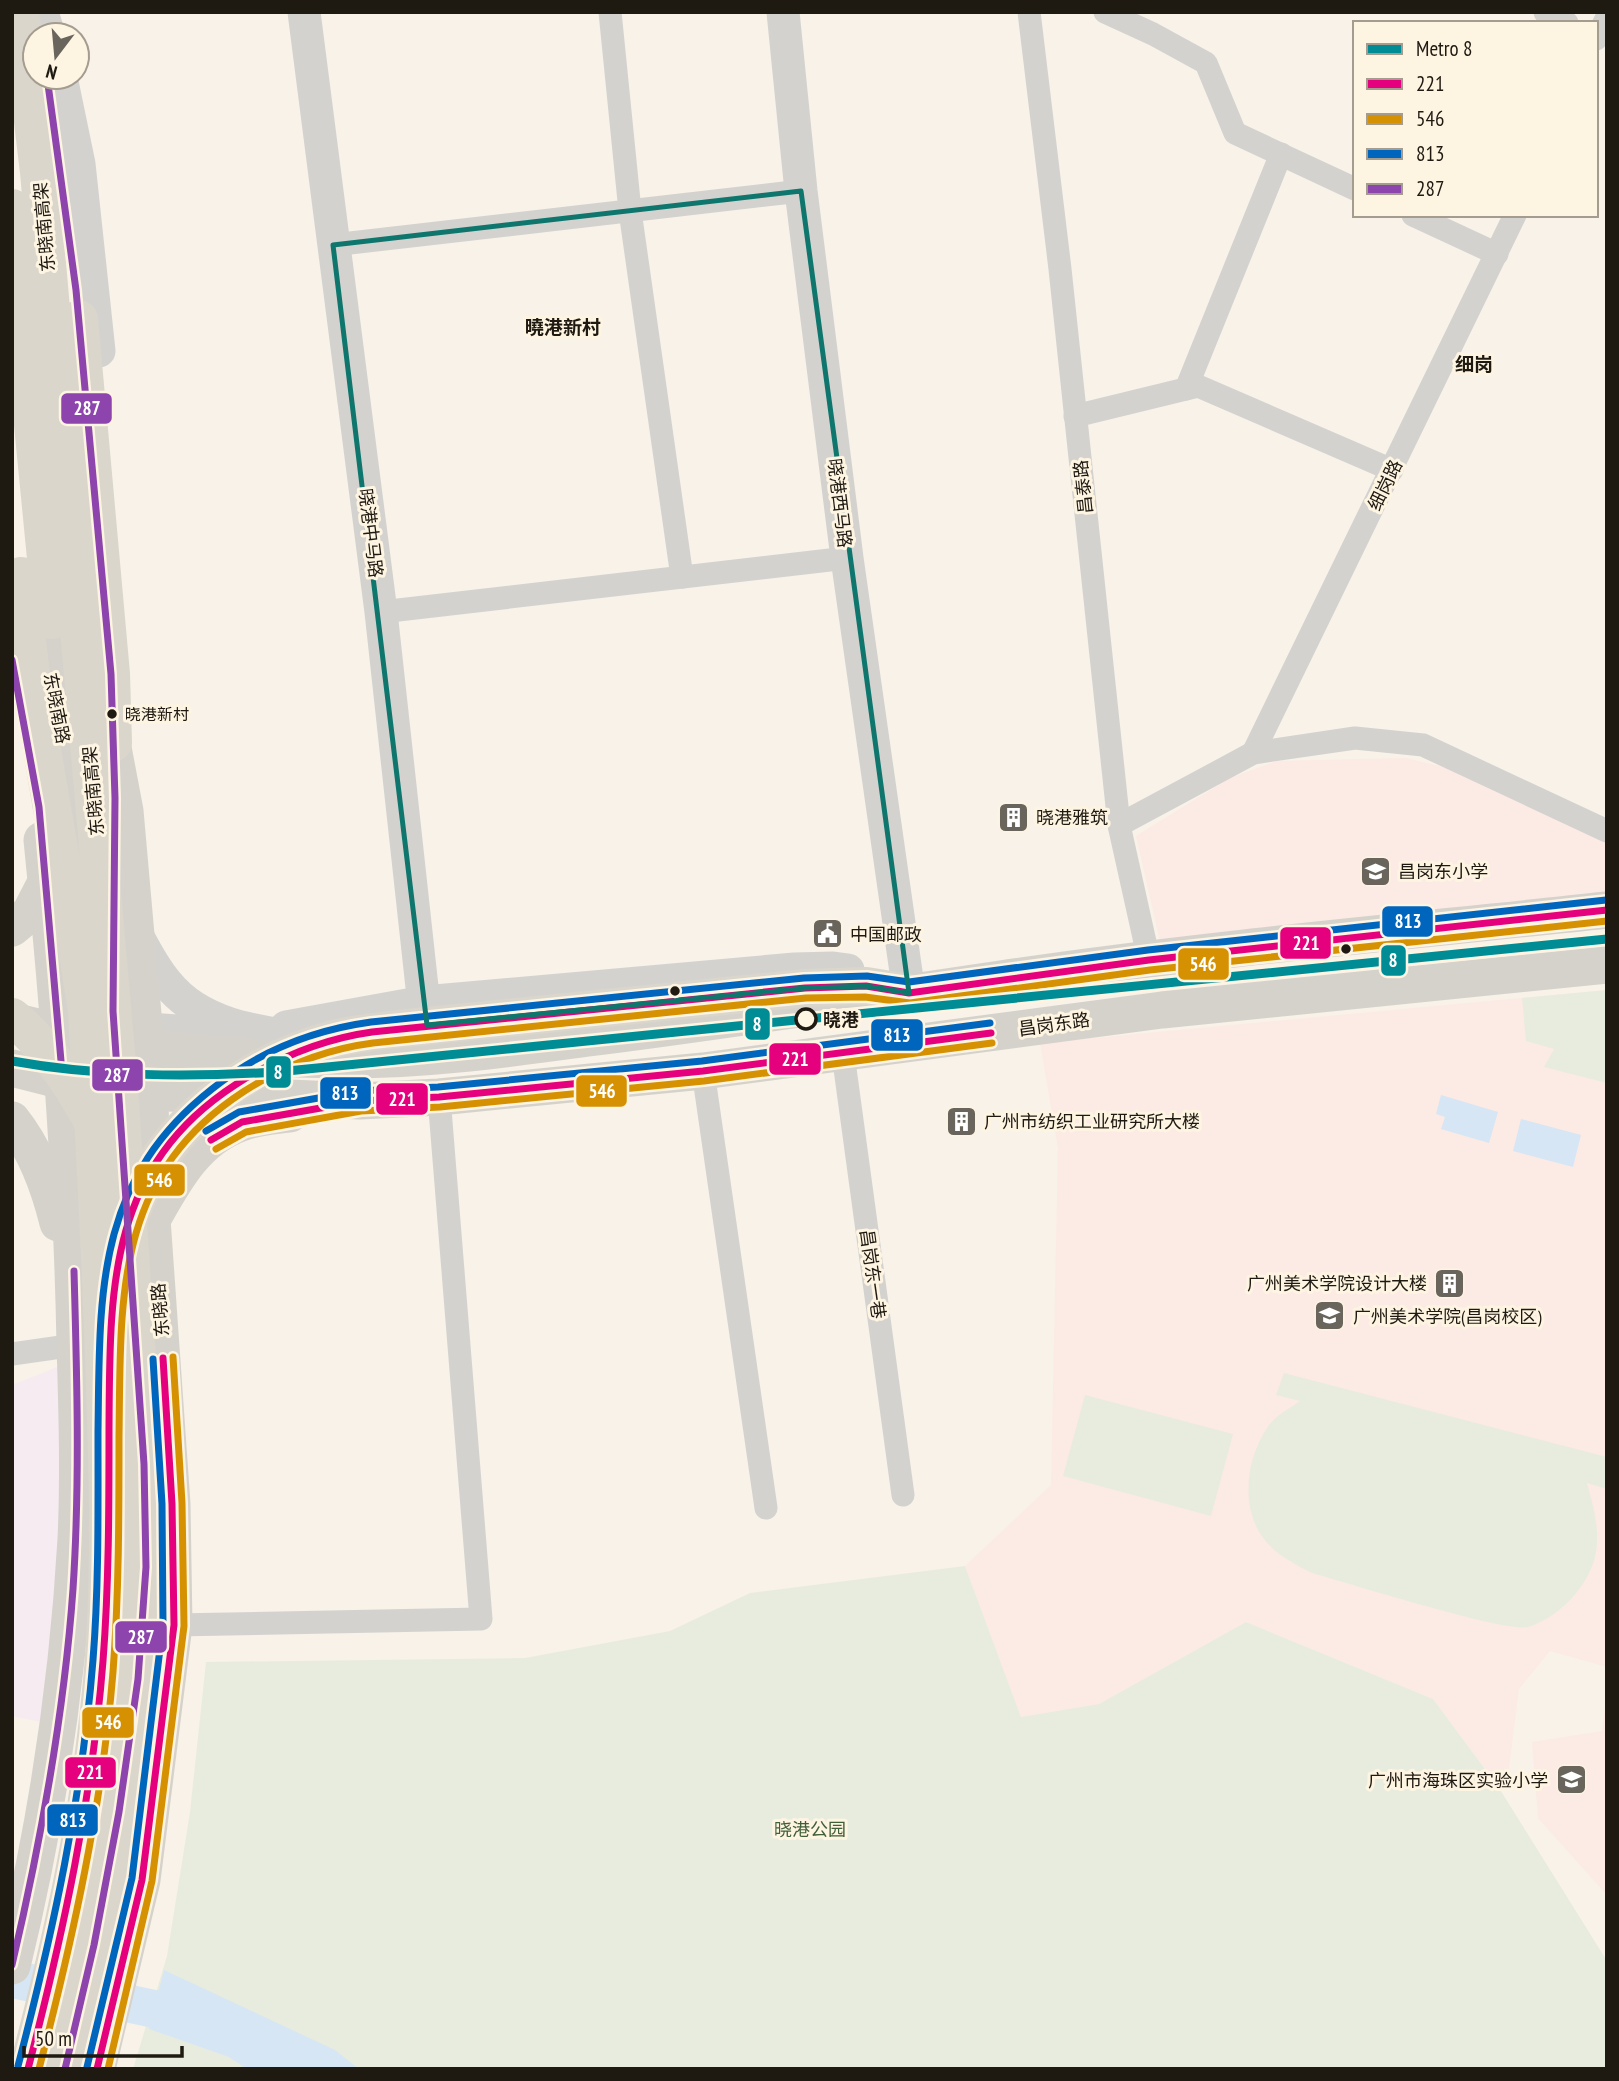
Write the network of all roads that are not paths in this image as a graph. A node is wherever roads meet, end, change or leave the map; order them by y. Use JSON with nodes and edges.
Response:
{"nodes":[{"id":1,"x":20,"y":12,"type":"edge"},
{"id":2,"x":303,"y":12,"type":"edge"},
{"id":3,"x":610,"y":12,"type":"edge"},
{"id":4,"x":783,"y":12,"type":"edge"},
{"id":5,"x":1029,"y":12,"type":"edge"},
{"id":6,"x":1105,"y":12,"type":"edge"},
{"id":7,"x":1545,"y":12,"type":"edge"},
{"id":8,"x":1563,"y":21,"type":"edge"},
{"id":9,"x":41,"y":91,"type":"edge"},
{"id":10,"x":49,"y":91,"type":"edge"},
{"id":11,"x":64,"y":91,"type":"edge"},
{"id":12,"x":1281,"y":154,"type":"junction"},
{"id":13,"x":1353,"y":187,"type":"edge"},
{"id":14,"x":802,"y":191,"type":"junction"},
{"id":15,"x":12,"y":208,"type":"edge"},
{"id":16,"x":631,"y":211,"type":"junction"},
{"id":17,"x":1417,"y":217,"type":"edge"},
{"id":18,"x":1514,"y":217,"type":"edge"},
{"id":19,"x":333,"y":245,"type":"junction"},
{"id":20,"x":1497,"y":254,"type":"junction"},
{"id":21,"x":12,"y":286,"type":"edge"},
{"id":22,"x":1186,"y":389,"type":"junction"},
{"id":23,"x":1075,"y":416,"type":"junction"},
{"id":24,"x":1392,"y":470,"type":"junction"},
{"id":25,"x":12,"y":480,"type":"edge"},
{"id":26,"x":847,"y":558,"type":"junction"},
{"id":27,"x":682,"y":577,"type":"junction"},
{"id":28,"x":381,"y":612,"type":"junction"},
{"id":29,"x":29,"y":655,"type":"edge"},
{"id":30,"x":102,"y":686,"type":"junction"},
{"id":31,"x":54,"y":693,"type":"junction"},
{"id":32,"x":1253,"y":753,"type":"junction"},
{"id":33,"x":125,"y":811,"type":"junction"},
{"id":34,"x":1119,"y":825,"type":"junction"},
{"id":35,"x":1607,"y":831,"type":"edge"},
{"id":36,"x":46,"y":882,"type":"junction"},
{"id":37,"x":1607,"y":910,"type":"edge"},
{"id":38,"x":12,"y":928,"type":"edge"},
{"id":39,"x":135,"y":930,"type":"junction"},
{"id":40,"x":1149,"y":960,"type":"junction"},
{"id":41,"x":1607,"y":965,"type":"edge"},
{"id":42,"x":909,"y":993,"type":"junction"},
{"id":43,"x":424,"y":1002,"type":"junction"},
{"id":44,"x":12,"y":1018,"type":"edge"},
{"id":45,"x":262,"y":1031,"type":"junction"},
{"id":46,"x":95,"y":1039,"type":"junction"},
{"id":47,"x":843,"y":1054,"type":"junction"},
{"id":48,"x":430,"y":1055,"type":"junction"},
{"id":49,"x":12,"y":1062,"type":"edge"},
{"id":50,"x":12,"y":1068,"type":"edge"},
{"id":51,"x":702,"y":1071,"type":"junction"},
{"id":52,"x":156,"y":1092,"type":"junction"},
{"id":53,"x":439,"y":1097,"type":"junction"},
{"id":54,"x":360,"y":1101,"type":"junction"},
{"id":55,"x":12,"y":1119,"type":"edge"},
{"id":56,"x":152,"y":1219,"type":"junction"},
{"id":57,"x":131,"y":1255,"type":"junction"},
{"id":58,"x":158,"y":1286,"type":"junction"},
{"id":59,"x":75,"y":1289,"type":"junction"},
{"id":60,"x":75,"y":1345,"type":"junction"},
{"id":61,"x":12,"y":1354,"type":"edge"},
{"id":62,"x":108,"y":1471,"type":"junction"},
{"id":63,"x":903,"y":1495,"type":"dead end"},
{"id":64,"x":766,"y":1508,"type":"dead end"},
{"id":65,"x":106,"y":1595,"type":"junction"},
{"id":66,"x":173,"y":1625,"type":"junction"},
{"id":67,"x":109,"y":1949,"type":"junction"},
{"id":68,"x":12,"y":1966,"type":"edge"},
{"id":69,"x":12,"y":2050,"type":"edge"},
{"id":70,"x":85,"y":2055,"type":"edge"},
{"id":71,"x":28,"y":2069,"type":"edge"}],
"edges":[{"from":1,"to":46,"type":"highway","name":"东晓南高架"},
{"from":2,"to":19,"type":"street","name":"晓港中马路"},
{"from":3,"to":16,"type":"street"},
{"from":4,"to":14,"type":"street","name":"晓港西马路"},
{"from":5,"to":23,"type":"street","name":"昌泰路"},
{"from":6,"to":12,"type":"street"},
{"from":7,"to":8,"type":"street"},
{"from":9,"to":30,"type":"main road"},
{"from":10,"to":46,"type":"highway"},
{"from":11,"to":33,"type":"street"},
{"from":12,"to":13,"type":"street"},
{"from":12,"to":22,"type":"street"},
{"from":14,"to":16,"type":"street"},
{"from":14,"to":26,"type":"street","name":"晓港西马路"},
{"from":15,"to":46,"type":"highway","name":"东晓南高架"},
{"from":16,"to":19,"type":"street"},
{"from":16,"to":27,"type":"street"},
{"from":17,"to":20,"type":"street"},
{"from":18,"to":20,"type":"street","name":"细岗路"},
{"from":19,"to":28,"type":"street","name":"晓港中马路"},
{"from":20,"to":24,"type":"street","name":"细岗路"},
{"from":21,"to":29,"type":"main road","name":"东晓南路"},
{"from":22,"to":23,"type":"street"},
{"from":22,"to":24,"type":"street"},
{"from":23,"to":34,"type":"street","name":"昌泰路"},
{"from":24,"to":32,"type":"street","name":"细岗路"},
{"from":25,"to":46,"type":"highway"},
{"from":26,"to":27,"type":"street"},
{"from":26,"to":42,"type":"street","name":"晓港西马路"},
{"from":27,"to":28,"type":"street"},
{"from":28,"to":43,"type":"street","name":"晓港中马路"},
{"from":29,"to":31,"type":"main road","name":"东晓南路"},
{"from":29,"to":36,"type":"main road"},
{"from":30,"to":31,"type":"street"},
{"from":30,"to":33,"type":"main road"},
{"from":31,"to":46,"type":"main road","name":"东晓南路"},
{"from":32,"to":34,"type":"street"},
{"from":32,"to":35,"type":"street"},
{"from":33,"to":39,"type":"main road"},
{"from":34,"to":40,"type":"street","name":"昌泰路"},
{"from":36,"to":38,"type":"main road"},
{"from":36,"to":46,"type":"main road"},
{"from":37,"to":40,"type":"main road"},
{"from":39,"to":45,"type":"street"},
{"from":39,"to":46,"type":"main road"},
{"from":40,"to":42,"type":"main road"},
{"from":41,"to":47,"type":"main road","name":"昌岗东路"},
{"from":42,"to":43,"type":"street"},
{"from":42,"to":48,"type":"main road"},
{"from":42,"to":62,"type":"highway"},
{"from":43,"to":45,"type":"street"},
{"from":43,"to":48,"type":"street","name":"晓港中马路"},
{"from":44,"to":46,"type":"main road"},
{"from":44,"to":57,"type":"highway"},
{"from":45,"to":46,"type":"street"},
{"from":45,"to":48,"type":"street"},
{"from":46,"to":48,"type":"main road"},
{"from":46,"to":49,"type":"main road"},
{"from":46,"to":50,"type":"main road"},
{"from":46,"to":52,"type":"main road","name":"东晓路"},
{"from":46,"to":52,"type":"main road","name":"昌岗东路"},
{"from":46,"to":57,"type":"highway","name":"东晓南高架"},
{"from":46,"to":59,"type":"main road"},
{"from":46,"to":62,"type":"highway","name":"东晓南高架"},
{"from":47,"to":51,"type":"main road","name":"昌岗东路"},
{"from":47,"to":63,"type":"street","name":"昌岗东一巷"},
{"from":51,"to":53,"type":"main road","name":"昌岗东路"},
{"from":51,"to":64,"type":"street"},
{"from":52,"to":54,"type":"main road","name":"昌岗东路"},
{"from":52,"to":56,"type":"main road","name":"东晓路"},
{"from":53,"to":54,"type":"main road","name":"昌岗东路"},
{"from":53,"to":66,"type":"street"},
{"from":54,"to":56,"type":"main road"},
{"from":55,"to":59,"type":"main road"},
{"from":56,"to":58,"type":"main road","name":"东晓路"},
{"from":57,"to":67,"type":"highway","name":"东晓南高架"},
{"from":58,"to":59,"type":"street"},
{"from":58,"to":66,"type":"main road","name":"东晓路"},
{"from":59,"to":60,"type":"main road"},
{"from":60,"to":61,"type":"street"},
{"from":60,"to":68,"type":"main road"},
{"from":62,"to":65,"type":"highway","name":"东晓南高架"},
{"from":65,"to":69,"type":"highway"},
{"from":65,"to":71,"type":"highway","name":"东晓南高架"},
{"from":66,"to":67,"type":"main road","name":"东晓路"},
{"from":67,"to":70,"type":"highway","name":"东晓南高架"}]}
